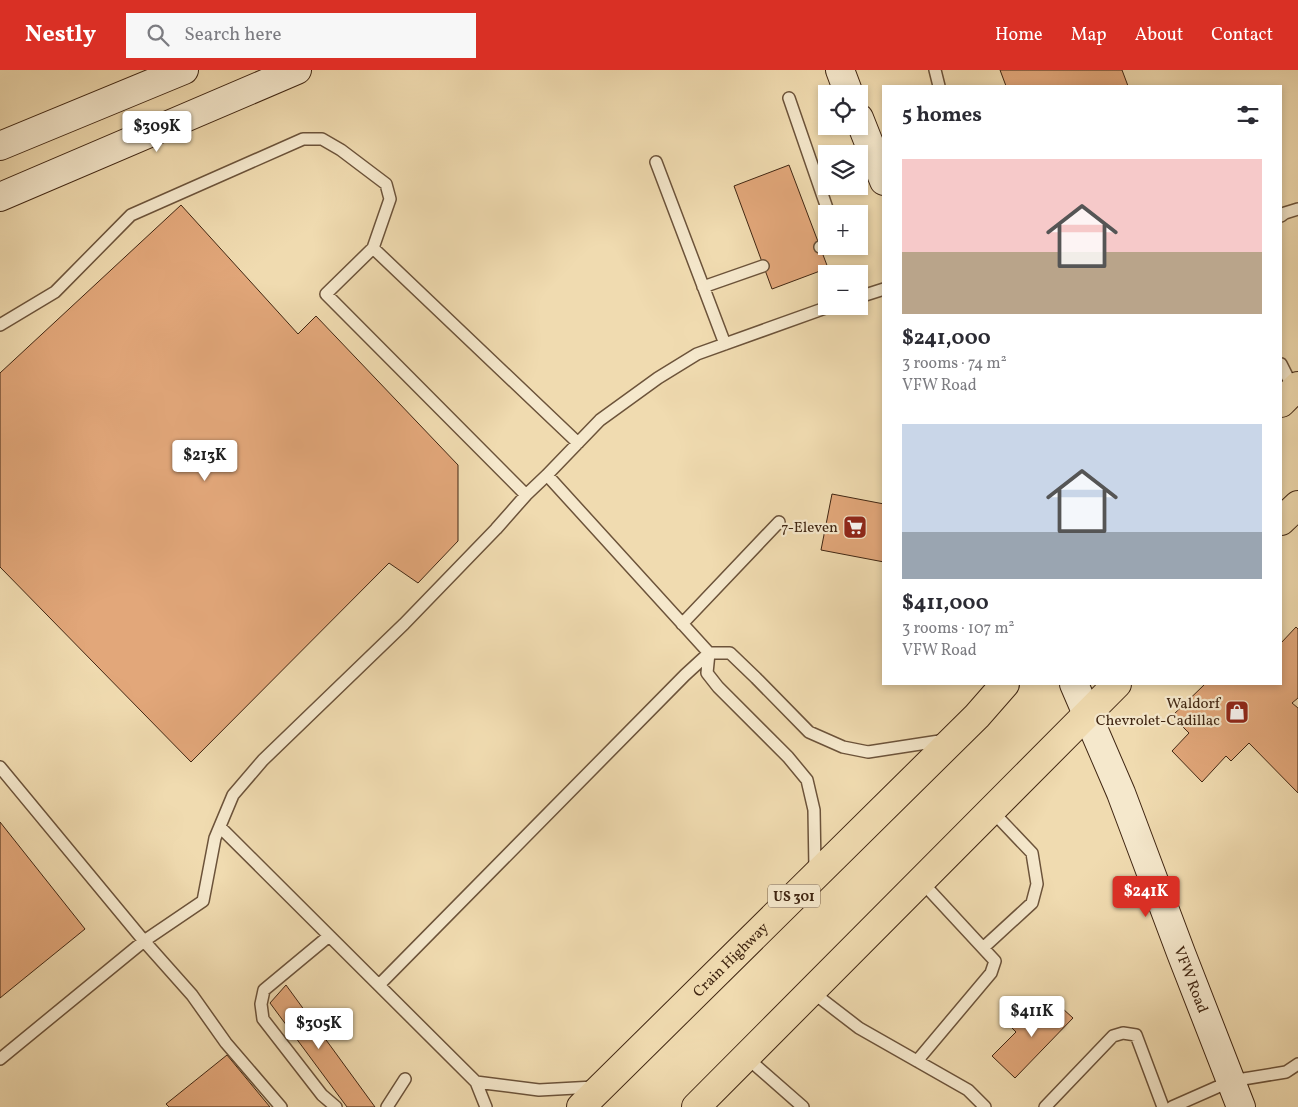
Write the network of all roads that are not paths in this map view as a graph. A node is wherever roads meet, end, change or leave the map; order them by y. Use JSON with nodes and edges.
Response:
{"nodes":[{"id":1,"x":184,"y":70,"type":"edge"},
{"id":2,"x":297,"y":70,"type":"edge"},
{"id":3,"x":840,"y":70,"type":"edge"},
{"id":4,"x":935,"y":70,"type":"edge"},
{"id":5,"x":846,"y":85,"type":"edge"},
{"id":6,"x":939,"y":85,"type":"edge"},
{"id":7,"x":789,"y":98,"type":"dead end"},
{"id":8,"x":866,"y":135,"type":"edge"},
{"id":9,"x":0,"y":146,"type":"edge"},
{"id":10,"x":656,"y":162,"type":"dead end"},
{"id":11,"x":882,"y":176,"type":"edge"},
{"id":12,"x":0,"y":197,"type":"edge"},
{"id":13,"x":826,"y":205,"type":"edge"},
{"id":14,"x":1298,"y":209,"type":"edge"},
{"id":15,"x":1282,"y":215,"type":"edge"},
{"id":16,"x":373,"y":248,"type":"junction"},
{"id":17,"x":763,"y":266,"type":"dead end"},
{"id":18,"x":703,"y":287,"type":"junction"},
{"id":19,"x":882,"y":290,"type":"edge"},
{"id":20,"x":868,"y":294,"type":"edge"},
{"id":21,"x":818,"y":311,"type":"edge"},
{"id":22,"x":0,"y":325,"type":"edge"},
{"id":23,"x":725,"y":344,"type":"junction"},
{"id":24,"x":1282,"y":367,"type":"edge"},
{"id":25,"x":1291,"y":393,"type":"edge"},
{"id":26,"x":578,"y":443,"type":"junction"},
{"id":27,"x":547,"y":475,"type":"junction"},
{"id":28,"x":526,"y":495,"type":"junction"},
{"id":29,"x":1298,"y":505,"type":"edge"},
{"id":30,"x":1282,"y":520,"type":"edge"},
{"id":31,"x":779,"y":522,"type":"dead end"},
{"id":32,"x":682,"y":624,"type":"junction"},
{"id":33,"x":709,"y":652,"type":"junction"},
{"id":34,"x":1004,"y":685,"type":"edge"},
{"id":35,"x":1074,"y":685,"type":"edge"},
{"id":36,"x":1116,"y":685,"type":"edge"},
{"id":37,"x":1087,"y":714,"type":"junction"},
{"id":38,"x":953,"y":739,"type":"junction"},
{"id":39,"x":0,"y":767,"type":"edge"},
{"id":40,"x":991,"y":810,"type":"junction"},
{"id":41,"x":220,"y":827,"type":"junction"},
{"id":42,"x":815,"y":875,"type":"junction"},
{"id":43,"x":920,"y":880,"type":"junction"},
{"id":44,"x":329,"y":936,"type":"junction"},
{"id":45,"x":144,"y":941,"type":"junction"},
{"id":46,"x":982,"y":948,"type":"junction"},
{"id":47,"x":379,"y":985,"type":"junction"},
{"id":48,"x":811,"y":991,"type":"junction"},
{"id":49,"x":746,"y":1057,"type":"junction"},
{"id":50,"x":0,"y":1058,"type":"edge"},
{"id":51,"x":917,"y":1061,"type":"junction"},
{"id":52,"x":1298,"y":1064,"type":"edge"},
{"id":53,"x":405,"y":1079,"type":"dead end"},
{"id":54,"x":476,"y":1082,"type":"junction"},
{"id":55,"x":1231,"y":1082,"type":"junction"},
{"id":56,"x":601,"y":1087,"type":"junction"},
{"id":57,"x":281,"y":1107,"type":"edge"},
{"id":58,"x":336,"y":1107,"type":"edge"},
{"id":59,"x":387,"y":1107,"type":"edge"},
{"id":60,"x":486,"y":1107,"type":"edge"},
{"id":61,"x":581,"y":1107,"type":"edge"},
{"id":62,"x":696,"y":1107,"type":"edge"},
{"id":63,"x":803,"y":1107,"type":"edge"},
{"id":64,"x":985,"y":1107,"type":"edge"},
{"id":65,"x":1045,"y":1107,"type":"edge"},
{"id":66,"x":1163,"y":1107,"type":"edge"},
{"id":67,"x":1172,"y":1107,"type":"edge"},
{"id":68,"x":1241,"y":1107,"type":"edge"}],
"edges":[{"from":1,"to":9,"type":"main road"},
{"from":2,"to":12,"type":"main road"},
{"from":3,"to":5,"type":"main road"},
{"from":4,"to":6,"type":"lane"},
{"from":7,"to":13,"type":"lane"},
{"from":8,"to":11,"type":"main road"},
{"from":10,"to":18,"type":"lane"},
{"from":14,"to":15,"type":"lane"},
{"from":16,"to":22,"type":"lane"},
{"from":16,"to":26,"type":"lane"},
{"from":16,"to":28,"type":"lane"},
{"from":17,"to":18,"type":"lane"},
{"from":18,"to":23,"type":"lane"},
{"from":19,"to":20,"type":"lane"},
{"from":21,"to":23,"type":"lane"},
{"from":23,"to":26,"type":"lane"},
{"from":24,"to":25,"type":"lane"},
{"from":26,"to":27,"type":"lane"},
{"from":27,"to":28,"type":"lane"},
{"from":27,"to":32,"type":"lane"},
{"from":28,"to":41,"type":"lane"},
{"from":29,"to":30,"type":"highway"},
{"from":31,"to":32,"type":"lane"},
{"from":32,"to":33,"type":"lane"},
{"from":33,"to":38,"type":"lane"},
{"from":33,"to":42,"type":"lane"},
{"from":33,"to":47,"type":"lane"},
{"from":34,"to":38,"type":"highway","name":"Crain Highway","number":"US 301"},
{"from":35,"to":37,"type":"main road","name":"VFW Road"},
{"from":36,"to":37,"type":"highway"},
{"from":37,"to":40,"type":"highway"},
{"from":37,"to":55,"type":"main road","name":"VFW Road"},
{"from":38,"to":42,"type":"highway","name":"Crain Highway","number":"US 301"},
{"from":39,"to":45,"type":"lane"},
{"from":40,"to":43,"type":"highway"},
{"from":40,"to":46,"type":"lane"},
{"from":41,"to":44,"type":"lane"},
{"from":41,"to":45,"type":"lane"},
{"from":42,"to":56,"type":"highway","name":"Crain Highway","number":"US 301"},
{"from":43,"to":46,"type":"lane"},
{"from":43,"to":48,"type":"highway"},
{"from":44,"to":47,"type":"lane"},
{"from":44,"to":58,"type":"lane"},
{"from":45,"to":50,"type":"lane"},
{"from":45,"to":57,"type":"lane"},
{"from":46,"to":51,"type":"lane"},
{"from":47,"to":54,"type":"lane"},
{"from":48,"to":49,"type":"highway"},
{"from":48,"to":51,"type":"lane"},
{"from":49,"to":62,"type":"highway"},
{"from":49,"to":63,"type":"lane"},
{"from":51,"to":64,"type":"lane"},
{"from":52,"to":55,"type":"lane"},
{"from":53,"to":59,"type":"lane"},
{"from":54,"to":56,"type":"lane"},
{"from":54,"to":60,"type":"lane"},
{"from":55,"to":67,"type":"lane"},
{"from":55,"to":68,"type":"main road","name":"VFW Road"},
{"from":56,"to":61,"type":"highway","name":"Crain Highway","number":"US 301"},
{"from":65,"to":66,"type":"lane"}]}
